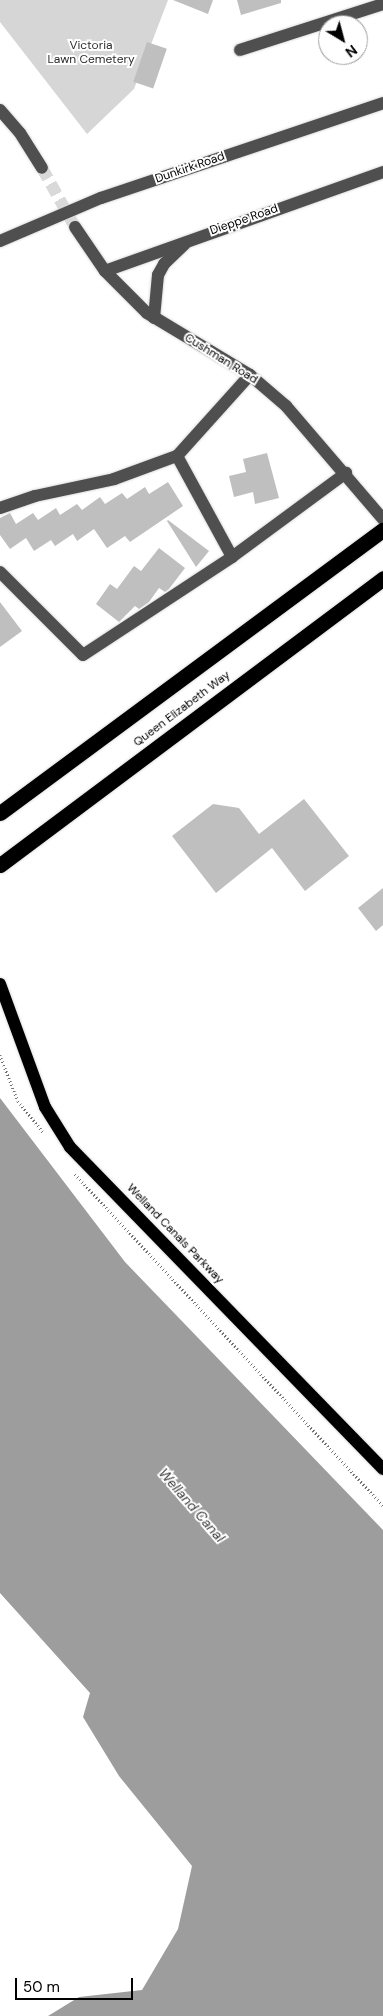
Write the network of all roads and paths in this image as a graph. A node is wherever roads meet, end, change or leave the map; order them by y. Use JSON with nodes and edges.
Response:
{"nodes":[{"id":1,"x":383,"y":4,"type":"edge"},
{"id":2,"x":240,"y":50,"type":"dead end"},
{"id":3,"x":383,"y":103,"type":"edge"},
{"id":4,"x":0,"y":110,"type":"edge"},
{"id":5,"x":42,"y":168,"type":"tunnel mouth"},
{"id":6,"x":383,"y":172,"type":"edge"},
{"id":7,"x":76,"y":227,"type":"tunnel mouth"},
{"id":8,"x":192,"y":238,"type":"junction"},
{"id":9,"x":0,"y":241,"type":"edge"},
{"id":10,"x":105,"y":271,"type":"junction"},
{"id":11,"x":154,"y":318,"type":"junction"},
{"id":12,"x":250,"y":375,"type":"junction"},
{"id":13,"x":177,"y":456,"type":"junction"},
{"id":14,"x":346,"y":473,"type":"junction"},
{"id":15,"x":0,"y":508,"type":"edge"},
{"id":16,"x":383,"y":519,"type":"edge"},
{"id":17,"x":383,"y":530,"type":"edge"},
{"id":18,"x":232,"y":557,"type":"junction"},
{"id":19,"x":0,"y":572,"type":"edge"},
{"id":20,"x":383,"y":578,"type":"edge"},
{"id":21,"x":0,"y":812,"type":"edge"},
{"id":22,"x":0,"y":865,"type":"edge"},
{"id":23,"x":0,"y":984,"type":"edge"},
{"id":24,"x":0,"y":1055,"type":"edge"},
{"id":25,"x":45,"y":1135,"type":"dead end"},
{"id":26,"x":73,"y":1171,"type":"dead end"},
{"id":27,"x":383,"y":1469,"type":"edge"},
{"id":28,"x":383,"y":1506,"type":"edge"}],
"edges":[{"from":1,"to":2,"type":"street"},
{"from":3,"to":9,"type":"street","name":"Dunkirk Road"},
{"from":4,"to":5,"type":"street"},
{"from":6,"to":8,"type":"street","name":"Dieppe Road"},
{"from":7,"to":10,"type":"street","name":"Cushman Road"},
{"from":8,"to":10,"type":"street","name":"Dieppe Road"},
{"from":8,"to":11,"type":"street"},
{"from":10,"to":11,"type":"street","name":"Cushman Road"},
{"from":11,"to":12,"type":"street","name":"Cushman Road"},
{"from":12,"to":13,"type":"street"},
{"from":12,"to":14,"type":"street","name":"Cushman Road"},
{"from":13,"to":15,"type":"street"},
{"from":13,"to":18,"type":"street"},
{"from":14,"to":16,"type":"street","name":"Cushman Road"},
{"from":14,"to":18,"type":"street"},
{"from":17,"to":21,"type":"highway","name":"Queen Elizabeth Way"},
{"from":18,"to":19,"type":"street"},
{"from":20,"to":22,"type":"highway","name":"Queen Elizabeth Way"},
{"from":23,"to":27,"type":"main road","name":"Welland Canals Parkway"},
{"from":24,"to":25,"type":"path"},
{"from":26,"to":28,"type":"path"}]}
